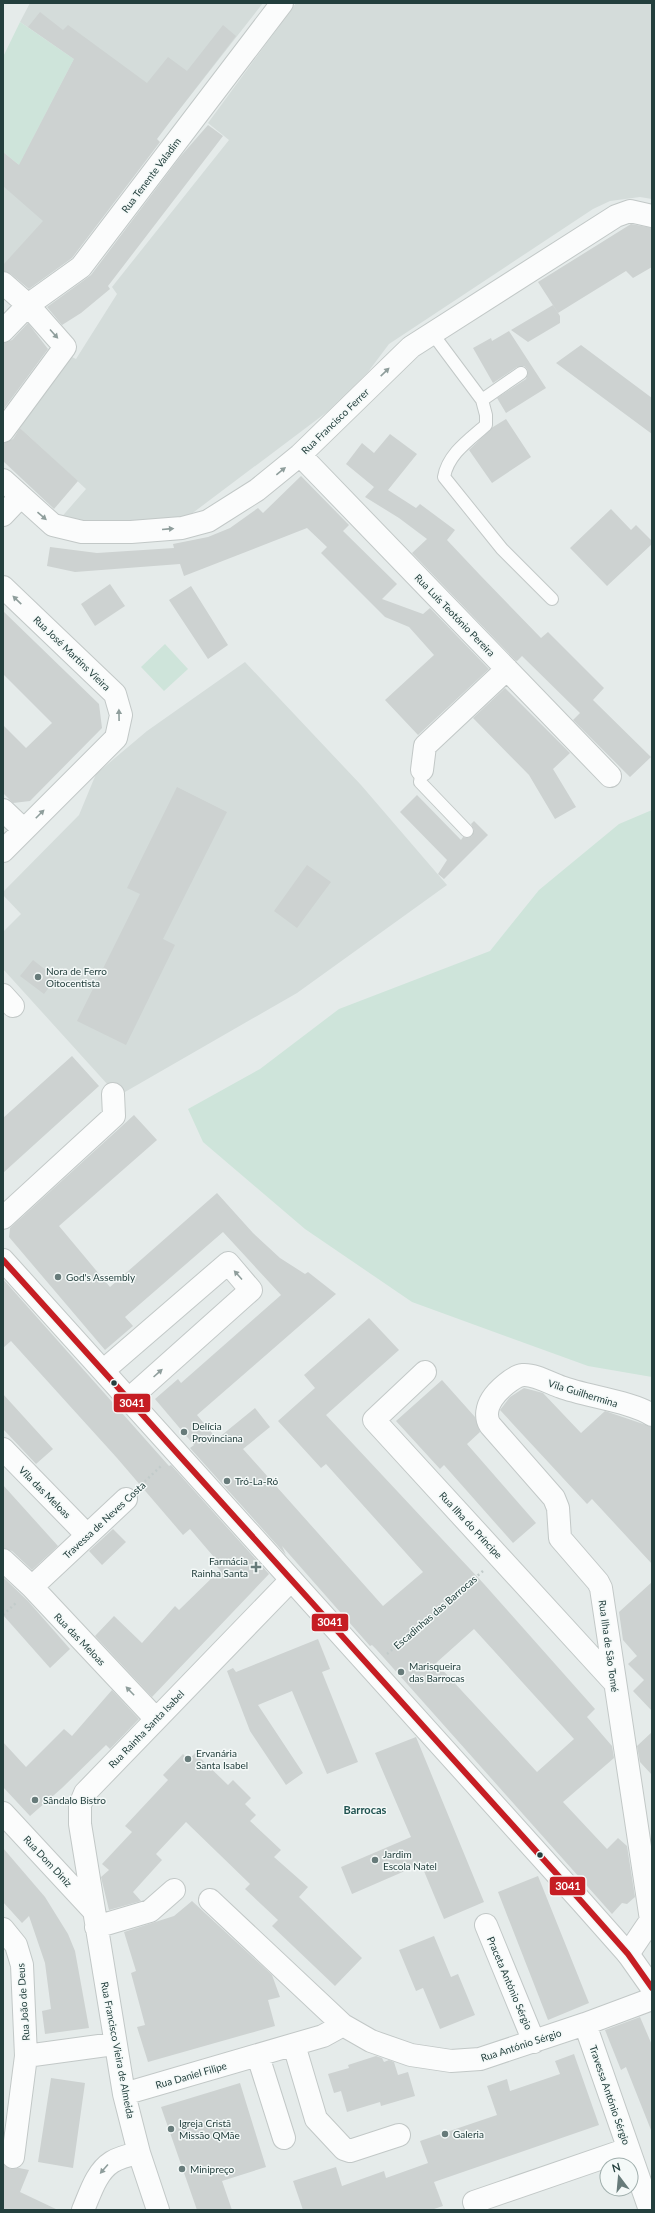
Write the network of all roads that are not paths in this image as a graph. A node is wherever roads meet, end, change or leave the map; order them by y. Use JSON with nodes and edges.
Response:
{"nodes":[{"id":1,"x":282,"y":3,"type":"edge"},
{"id":2,"x":652,"y":216,"type":"edge"},
{"id":3,"x":3,"y":282,"type":"edge"},
{"id":4,"x":28,"y":305,"type":"junction"},
{"id":5,"x":3,"y":331,"type":"edge"},
{"id":6,"x":432,"y":333,"type":"junction"},
{"id":7,"x":521,"y":374,"type":"dead end"},
{"id":8,"x":482,"y":400,"type":"junction"},
{"id":9,"x":3,"y":431,"type":"edge"},
{"id":10,"x":300,"y":455,"type":"junction"},
{"id":11,"x":3,"y":480,"type":"edge"},
{"id":12,"x":20,"y":497,"type":"junction"},
{"id":13,"x":3,"y":515,"type":"edge"},
{"id":14,"x":3,"y":587,"type":"edge"},
{"id":15,"x":552,"y":599,"type":"dead end"},
{"id":16,"x":507,"y":669,"type":"junction"},
{"id":17,"x":422,"y":770,"type":"joint"},
{"id":18,"x":610,"y":776,"type":"dead end"},
{"id":19,"x":3,"y":810,"type":"edge"},
{"id":20,"x":24,"y":830,"type":"junction"},
{"id":21,"x":467,"y":831,"type":"dead end"},
{"id":22,"x":3,"y":851,"type":"edge"},
{"id":23,"x":113,"y":1094,"type":"dead end"},
{"id":24,"x":3,"y":1218,"type":"edge"},
{"id":25,"x":5,"y":1266,"type":"edge"},
{"id":26,"x":104,"y":1370,"type":"junction"},
{"id":27,"x":425,"y":1372,"type":"dead end"},
{"id":28,"x":514,"y":1378,"type":"joint"},
{"id":29,"x":129,"y":1399,"type":"junction"},
{"id":30,"x":652,"y":1415,"type":"edge"},
{"id":31,"x":3,"y":1449,"type":"edge"},
{"id":32,"x":126,"y":1499,"type":"road end"},
{"id":33,"x":87,"y":1535,"type":"junction"},
{"id":34,"x":3,"y":1560,"type":"edge"},
{"id":35,"x":291,"y":1580,"type":"junction"},
{"id":36,"x":32,"y":1587,"type":"junction"},
{"id":37,"x":614,"y":1682,"type":"junction"},
{"id":38,"x":156,"y":1719,"type":"junction"},
{"id":39,"x":3,"y":1813,"type":"edge"},
{"id":40,"x":174,"y":1890,"type":"dead end"},
{"id":41,"x":210,"y":1900,"type":"dead end"},
{"id":42,"x":95,"y":1919,"type":"junction"},
{"id":43,"x":486,"y":1925,"type":"dead end"},
{"id":44,"x":3,"y":1929,"type":"edge"},
{"id":45,"x":628,"y":1954,"type":"junction"},
{"id":46,"x":652,"y":1988,"type":"edge"},
{"id":47,"x":652,"y":2000,"type":"edge"},
{"id":48,"x":586,"y":2024,"type":"junction"},
{"id":49,"x":343,"y":2025,"type":"junction"},
{"id":50,"x":534,"y":2042,"type":"junction"},
{"id":51,"x":114,"y":2044,"type":"junction"},
{"id":52,"x":294,"y":2045,"type":"junction"},
{"id":53,"x":26,"y":2056,"type":"junction"},
{"id":54,"x":258,"y":2056,"type":"junction"},
{"id":55,"x":124,"y":2094,"type":"junction"},
{"id":56,"x":399,"y":2135,"type":"dead end"},
{"id":57,"x":284,"y":2138,"type":"dead end"},
{"id":58,"x":628,"y":2149,"type":"junction"},
{"id":59,"x":139,"y":2153,"type":"junction"},
{"id":60,"x":13,"y":2157,"type":"dead end"},
{"id":61,"x":83,"y":2210,"type":"edge"},
{"id":62,"x":158,"y":2210,"type":"edge"},
{"id":63,"x":477,"y":2210,"type":"edge"},
{"id":64,"x":650,"y":2210,"type":"edge"}],
"edges":[{"from":1,"to":4,"type":"street","name":"Rua Tenente Valadim"},
{"from":2,"to":6,"type":"street","name":"Rua Francisco Ferrer"},
{"from":3,"to":4,"type":"street"},
{"from":4,"to":5,"type":"street","name":"Rua Tenente Valadim"},
{"from":4,"to":9,"type":"street","one_way":true},
{"from":6,"to":8,"type":"lane"},
{"from":10,"to":6,"type":"street","name":"Rua Francisco Ferrer","one_way":true},
{"from":7,"to":8,"type":"lane"},
{"from":8,"to":15,"type":"lane"},
{"from":12,"to":10,"type":"street","name":"Rua Francisco Ferrer","one_way":true},
{"from":10,"to":16,"type":"street","name":"Rua Luís Teotónio Pereira"},
{"from":11,"to":12,"type":"street","name":"Rua Francisco Ferrer"},
{"from":12,"to":13,"type":"street"},
{"from":20,"to":14,"type":"street","name":"Rua José Martins Vieira","one_way":true},
{"from":16,"to":17,"type":"street"},
{"from":16,"to":18,"type":"street","name":"Rua Luís Teotónio Pereira"},
{"from":17,"to":21,"type":"lane"},
{"from":19,"to":20,"type":"street"},
{"from":20,"to":22,"type":"street","name":"Rua José Martins Vieira"},
{"from":23,"to":24,"type":"street"},
{"from":25,"to":26,"type":"street"},
{"from":26,"to":29,"type":"street"},
{"from":29,"to":26,"type":"street","one_way":true},
{"from":27,"to":37,"type":"street","name":"Rua Ilha do Príncipe"},
{"from":28,"to":30,"type":"street","name":"Vila Guilhermina"},
{"from":28,"to":37,"type":"street","name":"Rua Ilha de São Tomé"},
{"from":29,"to":35,"type":"street"},
{"from":31,"to":33,"type":"street","name":"Vila das Meloas"},
{"from":32,"to":33,"type":"street","name":"Travessa de Neves Costa"},
{"from":33,"to":36,"type":"street","name":"Travessa de Neves Costa"},
{"from":34,"to":36,"type":"street","name":"Rua das Meloas"},
{"from":35,"to":38,"type":"street","name":"Rua Rainha Santa Isabel"},
{"from":35,"to":45,"type":"street"},
{"from":38,"to":36,"type":"street","name":"Rua das Meloas","one_way":true},
{"from":37,"to":45,"type":"street","name":"Rua Ilha de São Tomé"},
{"from":38,"to":42,"type":"street","name":"Rua Rainha Santa Isabel"},
{"from":39,"to":42,"type":"street","name":"Rua Dom Diniz"},
{"from":40,"to":42,"type":"street"},
{"from":41,"to":49,"type":"street","name":"Rua António Sérgio"},
{"from":42,"to":51,"type":"street","name":"Rua Francisco Vieira de Almeida"},
{"from":43,"to":50,"type":"street","name":"Praceta António Sérgio"},
{"from":44,"to":53,"type":"street","name":"Rua João de Deus"},
{"from":45,"to":46,"type":"street"},
{"from":47,"to":48,"type":"street","name":"Rua António Sérgio"},
{"from":48,"to":50,"type":"street","name":"Rua António Sérgio"},
{"from":48,"to":58,"type":"street","name":"Travessa António Sérgio"},
{"from":49,"to":50,"type":"street","name":"Rua António Sérgio"},
{"from":49,"to":52,"type":"street"},
{"from":51,"to":53,"type":"street","name":"Rua João de Deus"},
{"from":51,"to":55,"type":"street","name":"Rua Francisco Vieira de Almeida"},
{"from":52,"to":54,"type":"street","name":"Rua Daniel Filipe"},
{"from":52,"to":56,"type":"street"},
{"from":53,"to":60,"type":"street","name":"Rua João de Deus"},
{"from":54,"to":55,"type":"street","name":"Rua Daniel Filipe"},
{"from":54,"to":57,"type":"street"},
{"from":55,"to":59,"type":"street","name":"Rua Francisco Vieira de Almeida"},
{"from":58,"to":63,"type":"street"},
{"from":58,"to":64,"type":"street","name":"Travessa António Sérgio"},
{"from":59,"to":61,"type":"street","one_way":true},
{"from":59,"to":62,"type":"street","name":"Rua Francisco Vieira de Almeida"}]}
